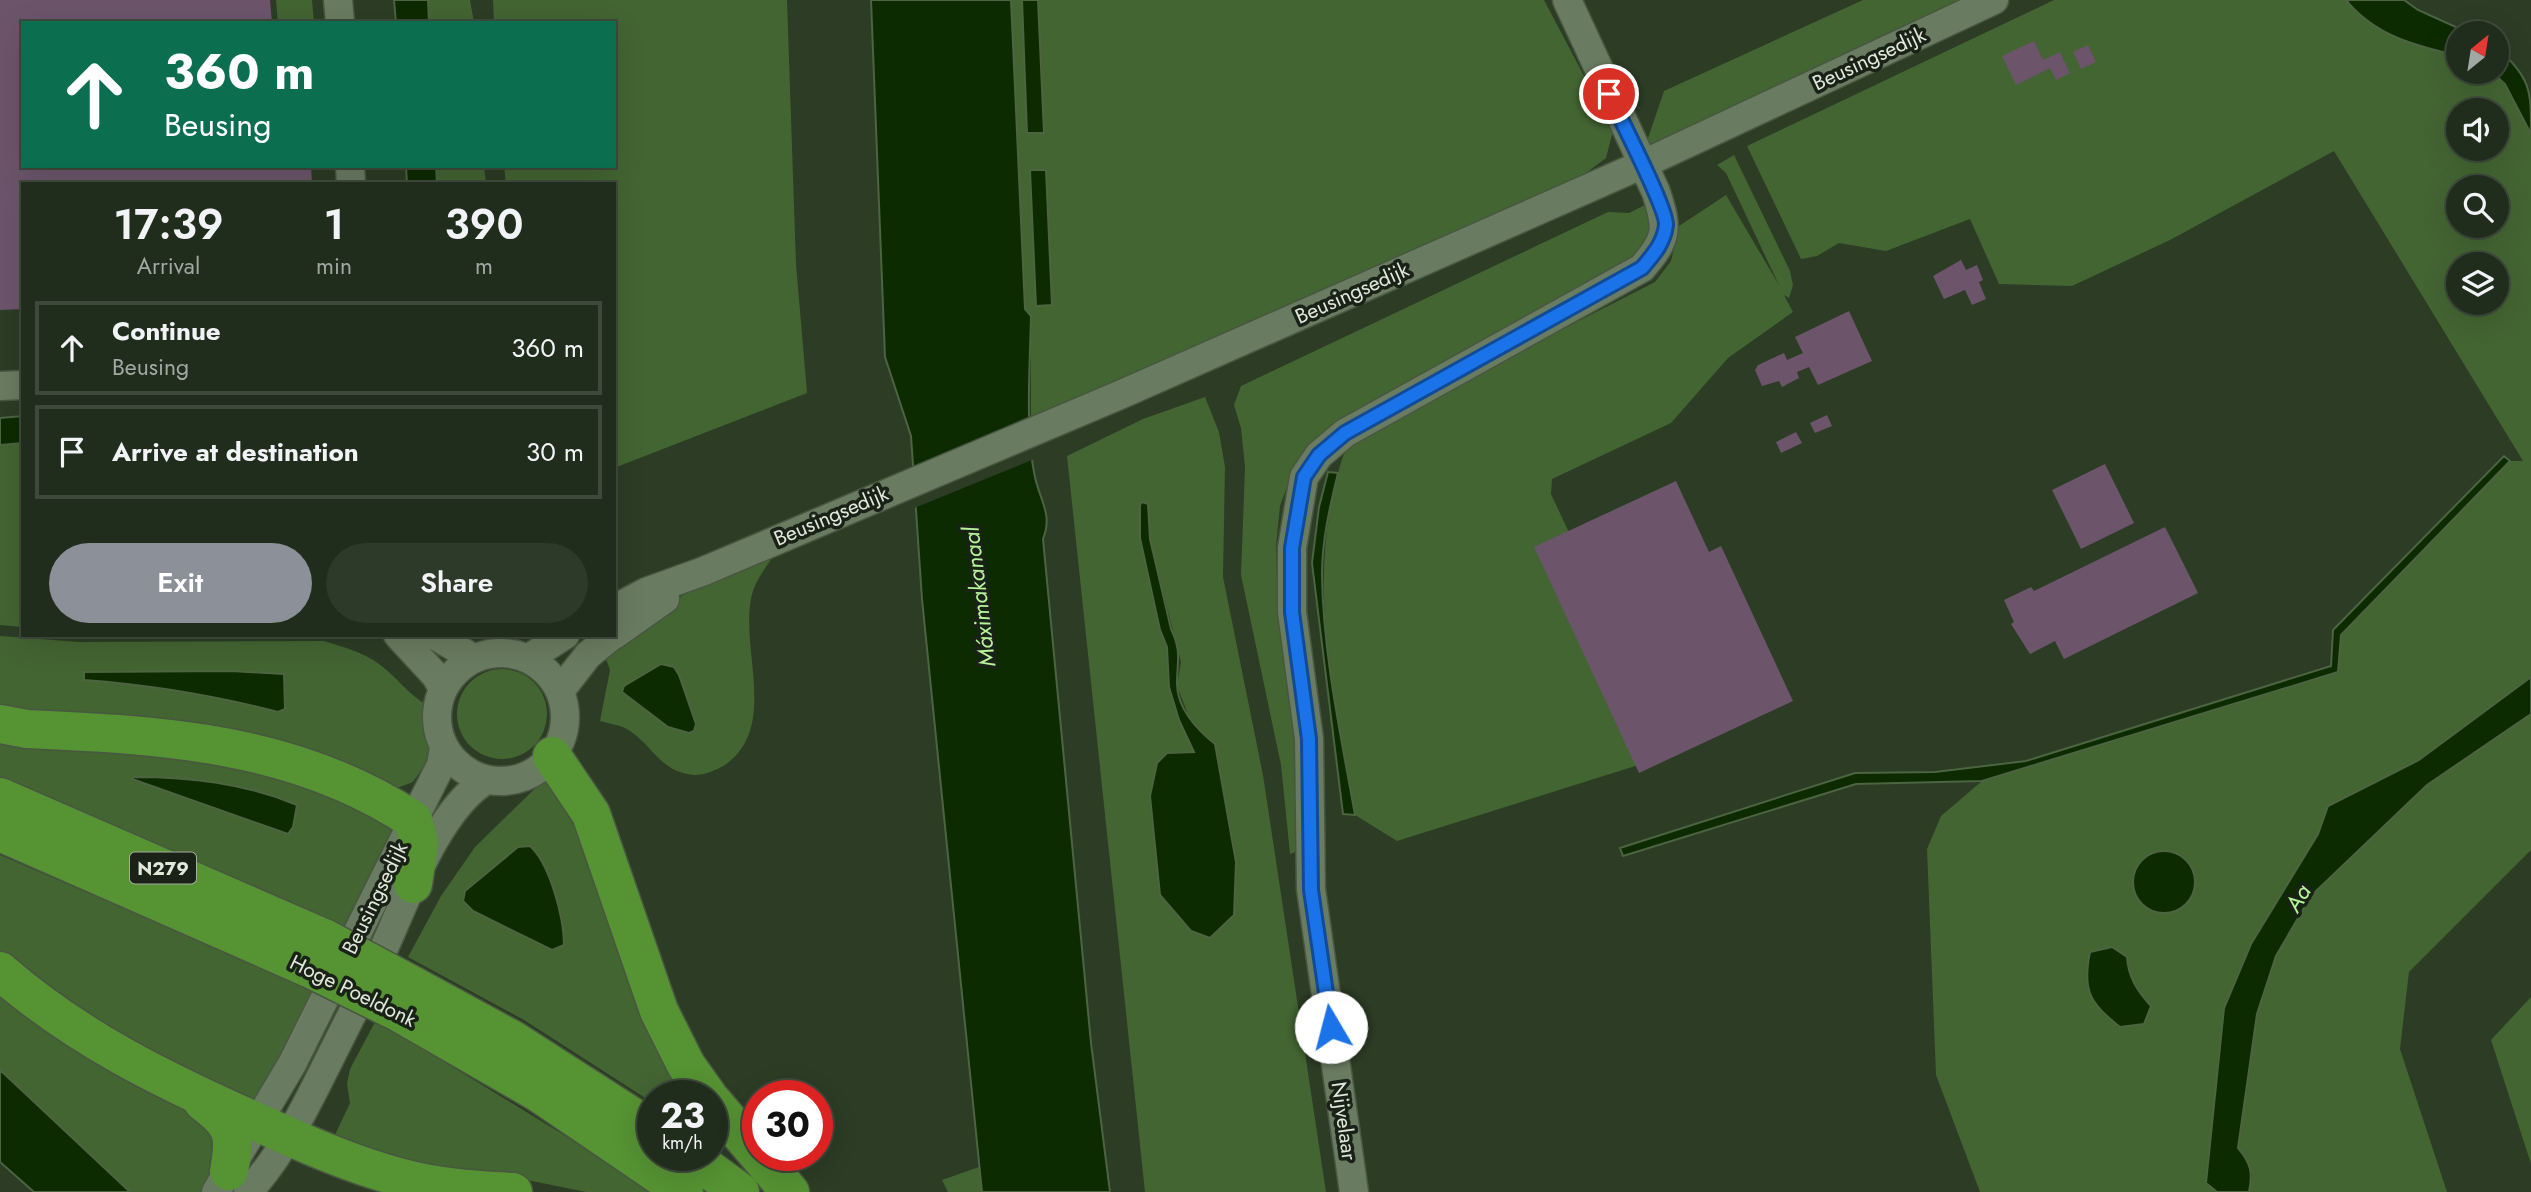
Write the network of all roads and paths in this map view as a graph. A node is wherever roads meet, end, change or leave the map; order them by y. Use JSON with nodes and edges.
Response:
{"nodes":[{"id":1,"x":338,"y":0,"type":"edge"},
{"id":2,"x":1567,"y":0,"type":"edge"},
{"id":3,"x":1994,"y":0,"type":"edge"},
{"id":4,"x":340,"y":21,"type":"edge"},
{"id":5,"x":1641,"y":165,"type":"junction"},
{"id":6,"x":21,"y":385,"type":"edge"},
{"id":7,"x":0,"y":386,"type":"edge"},
{"id":8,"x":704,"y":570,"type":"junction"},
{"id":9,"x":616,"y":608,"type":"edge"},
{"id":10,"x":616,"y":634,"type":"edge"},
{"id":11,"x":400,"y":637,"type":"edge"},
{"id":12,"x":437,"y":637,"type":"edge"},
{"id":13,"x":562,"y":637,"type":"edge"},
{"id":14,"x":611,"y":637,"type":"edge"},
{"id":15,"x":473,"y":658,"type":"junction"},
{"id":16,"x":529,"y":658,"type":"junction"},
{"id":17,"x":443,"y":688,"type":"junction"},
{"id":18,"x":561,"y":691,"type":"junction"},
{"id":19,"x":0,"y":724,"type":"edge"},
{"id":20,"x":444,"y":747,"type":"junction"},
{"id":21,"x":552,"y":756,"type":"junction"},
{"id":22,"x":486,"y":779,"type":"junction"},
{"id":23,"x":0,"y":797,"type":"edge"},
{"id":24,"x":413,"y":820,"type":"junction"},
{"id":25,"x":0,"y":832,"type":"edge"},
{"id":26,"x":413,"y":884,"type":"junction"},
{"id":27,"x":319,"y":954,"type":"junction"},
{"id":28,"x":0,"y":971,"type":"edge"},
{"id":29,"x":405,"y":998,"type":"junction"},
{"id":30,"x":697,"y":1080,"type":"edge"},
{"id":31,"x":195,"y":1097,"type":"junction"},
{"id":32,"x":637,"y":1120,"type":"edge"},
{"id":33,"x":728,"y":1120,"type":"edge"},
{"id":34,"x":274,"y":1130,"type":"junction"},
{"id":35,"x":711,"y":1171,"type":"edge"},
{"id":36,"x":231,"y":1185,"type":"edge"},
{"id":37,"x":513,"y":1192,"type":"edge"},
{"id":38,"x":684,"y":1192,"type":"edge"},
{"id":39,"x":740,"y":1192,"type":"edge"},
{"id":40,"x":790,"y":1192,"type":"edge"},
{"id":41,"x":1354,"y":1192,"type":"edge"}],
"edges":[{"from":1,"to":4,"type":"street"},
{"from":2,"to":5,"type":"street"},
{"from":3,"to":5,"type":"street","name":"Beusingsedijk"},
{"from":5,"to":8,"type":"street","name":"Beusingsedijk"},
{"from":5,"to":41,"type":"street","name":"Nijvelaar"},
{"from":6,"to":7,"type":"street"},
{"from":8,"to":9,"type":"street","name":"Beusingsedijk"},
{"from":8,"to":10,"type":"street","name":"Beusingsedijk"},
{"from":11,"to":17,"type":"street"},
{"from":12,"to":15,"type":"street"},
{"from":13,"to":16,"type":"street"},
{"from":14,"to":18,"type":"street","name":"Beusingsedijk"},
{"from":15,"to":16,"type":"street"},
{"from":15,"to":17,"type":"street"},
{"from":16,"to":18,"type":"street"},
{"from":17,"to":20,"type":"street"},
{"from":18,"to":21,"type":"street"},
{"from":19,"to":24,"type":"highway"},
{"from":20,"to":22,"type":"street"},
{"from":20,"to":24,"type":"street","name":"Beusingsedijk"},
{"from":21,"to":22,"type":"street"},
{"from":21,"to":30,"type":"highway"},
{"from":22,"to":26,"type":"street","name":"Beusingsedijk"},
{"from":23,"to":27,"type":"highway","name":"Hoge Poeldonk","number":"N279"},
{"from":24,"to":26,"type":"highway"},
{"from":24,"to":34,"type":"street","name":"Beusingsedijk"},
{"from":25,"to":27,"type":"highway","name":"Hoge Poeldonk","number":"N279"},
{"from":26,"to":34,"type":"street","name":"Beusingsedijk"},
{"from":27,"to":29,"type":"highway","name":"Hoge Poeldonk","number":"N279","bridge":true},
{"from":28,"to":31,"type":"highway"},
{"from":29,"to":32,"type":"highway","name":"Hoge Poeldonk","number":"N279"},
{"from":29,"to":38,"type":"highway","name":"Hoge Poeldonk","number":"N279"},
{"from":31,"to":34,"type":"highway"},
{"from":31,"to":36,"type":"highway"},
{"from":33,"to":40,"type":"highway"},
{"from":34,"to":36,"type":"street","name":"Beusingsedijk"},
{"from":34,"to":37,"type":"highway"},
{"from":35,"to":39,"type":"highway"}]}
